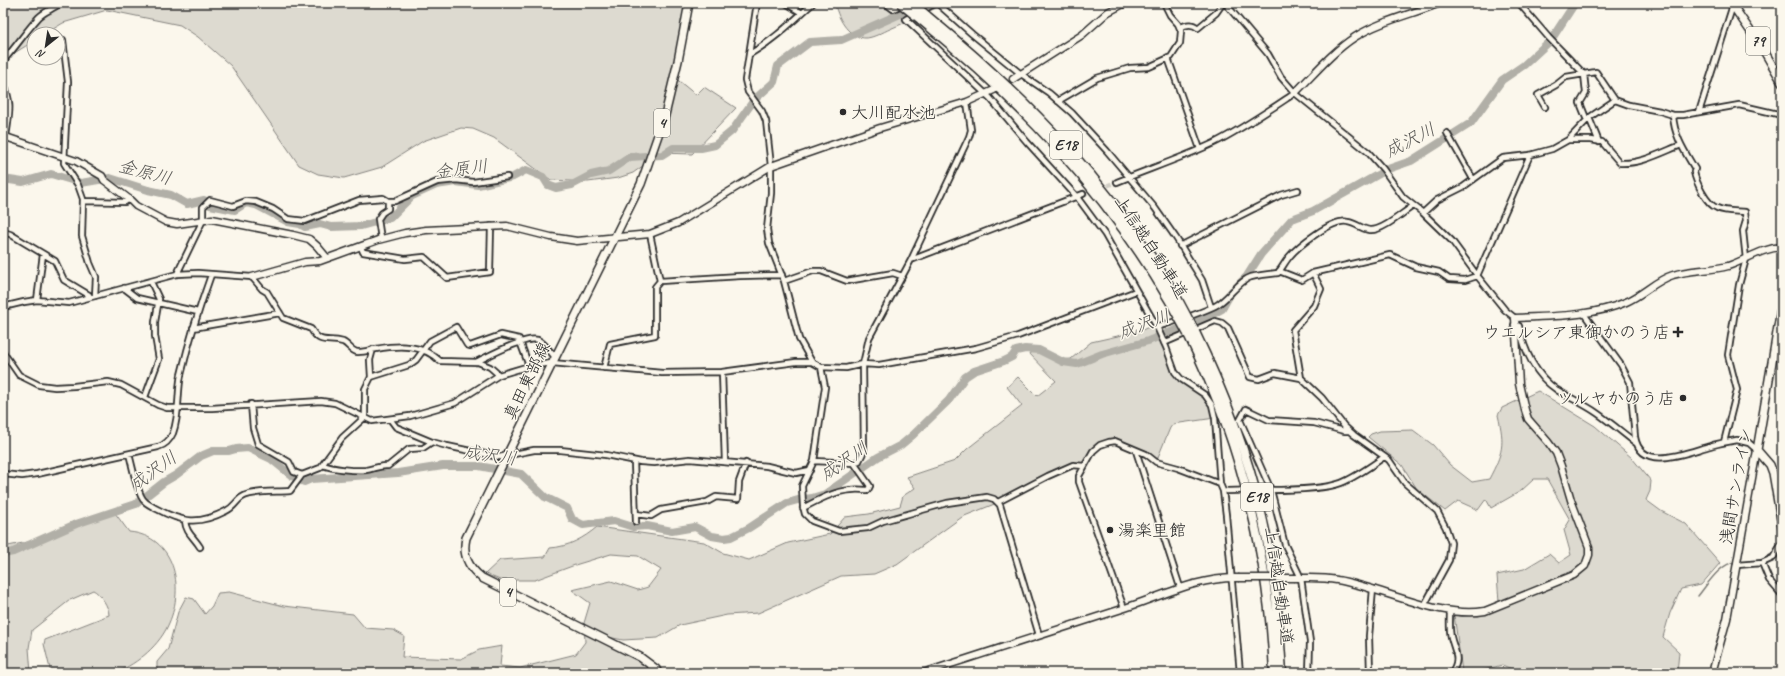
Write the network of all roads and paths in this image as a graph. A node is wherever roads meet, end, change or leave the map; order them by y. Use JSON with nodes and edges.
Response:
{"nodes":[{"id":1,"x":60,"y":3,"type":"edge"},
{"id":2,"x":689,"y":3,"type":"edge"},
{"id":3,"x":757,"y":3,"type":"edge"},
{"id":4,"x":786,"y":3,"type":"edge"},
{"id":5,"x":813,"y":3,"type":"edge"},
{"id":6,"x":885,"y":3,"type":"edge"},
{"id":7,"x":900,"y":3,"type":"edge"},
{"id":8,"x":906,"y":3,"type":"edge"},
{"id":9,"x":912,"y":3,"type":"edge"},
{"id":10,"x":936,"y":3,"type":"edge"},
{"id":11,"x":1126,"y":3,"type":"edge"},
{"id":12,"x":1164,"y":3,"type":"edge"},
{"id":13,"x":1224,"y":3,"type":"edge"},
{"id":14,"x":1440,"y":3,"type":"edge"},
{"id":15,"x":1519,"y":3,"type":"edge"},
{"id":16,"x":1732,"y":4,"type":"edge"},
{"id":17,"x":802,"y":14,"type":"junction"},
{"id":18,"x":923,"y":17,"type":"junction"},
{"id":19,"x":1180,"y":28,"type":"junction"},
{"id":20,"x":750,"y":54,"type":"junction"},
{"id":21,"x":1168,"y":58,"type":"junction"},
{"id":22,"x":3,"y":61,"type":"edge"},
{"id":23,"x":66,"y":65,"type":"edge"},
{"id":24,"x":1021,"y":74,"type":"junction"},
{"id":25,"x":1584,"y":74,"type":"junction"},
{"id":26,"x":1012,"y":79,"type":"dead end"},
{"id":27,"x":3,"y":82,"type":"edge"},
{"id":28,"x":1782,"y":82,"type":"edge"},
{"id":29,"x":994,"y":90,"type":"dead end"},
{"id":30,"x":1295,"y":93,"type":"junction"},
{"id":31,"x":987,"y":94,"type":"junction"},
{"id":32,"x":1615,"y":100,"type":"junction"},
{"id":33,"x":1058,"y":101,"type":"junction"},
{"id":34,"x":967,"y":102,"type":"junction"},
{"id":35,"x":1545,"y":107,"type":"dead end"},
{"id":36,"x":1699,"y":112,"type":"junction"},
{"id":37,"x":1673,"y":115,"type":"junction"},
{"id":38,"x":1782,"y":115,"type":"edge"},
{"id":39,"x":1588,"y":119,"type":"junction"},
{"id":40,"x":1448,"y":135,"type":"dead end"},
{"id":41,"x":5,"y":136,"type":"edge"},
{"id":42,"x":1568,"y":140,"type":"junction"},
{"id":43,"x":1599,"y":142,"type":"junction"},
{"id":44,"x":1681,"y":145,"type":"junction"},
{"id":45,"x":1200,"y":149,"type":"junction"},
{"id":46,"x":1530,"y":155,"type":"junction"},
{"id":47,"x":64,"y":158,"type":"junction"},
{"id":48,"x":771,"y":166,"type":"junction"},
{"id":49,"x":507,"y":177,"type":"dead end"},
{"id":50,"x":1129,"y":177,"type":"junction"},
{"id":51,"x":1473,"y":179,"type":"junction"},
{"id":52,"x":1117,"y":182,"type":"tunnel mouth"},
{"id":53,"x":1298,"y":190,"type":"dead end"},
{"id":54,"x":1082,"y":194,"type":"tunnel mouth"},
{"id":55,"x":1077,"y":197,"type":"junction"},
{"id":56,"x":129,"y":199,"type":"junction"},
{"id":57,"x":84,"y":201,"type":"junction"},
{"id":58,"x":388,"y":201,"type":"junction"},
{"id":59,"x":1413,"y":206,"type":"junction"},
{"id":60,"x":1423,"y":213,"type":"junction"},
{"id":61,"x":203,"y":220,"type":"junction"},
{"id":62,"x":491,"y":226,"type":"junction"},
{"id":63,"x":3,"y":232,"type":"edge"},
{"id":64,"x":650,"y":234,"type":"junction"},
{"id":65,"x":615,"y":236,"type":"junction"},
{"id":66,"x":381,"y":239,"type":"junction"},
{"id":67,"x":1180,"y":246,"type":"junction"},
{"id":68,"x":361,"y":247,"type":"junction"},
{"id":69,"x":1782,"y":247,"type":"edge"},
{"id":70,"x":43,"y":254,"type":"junction"},
{"id":71,"x":327,"y":258,"type":"junction"},
{"id":72,"x":1746,"y":258,"type":"junction"},
{"id":73,"x":911,"y":260,"type":"junction"},
{"id":74,"x":1279,"y":271,"type":"junction"},
{"id":75,"x":1313,"y":273,"type":"junction"},
{"id":76,"x":177,"y":274,"type":"junction"},
{"id":77,"x":212,"y":275,"type":"junction"},
{"id":78,"x":782,"y":275,"type":"junction"},
{"id":79,"x":252,"y":276,"type":"junction"},
{"id":80,"x":902,"y":276,"type":"junction"},
{"id":81,"x":1477,"y":276,"type":"junction"},
{"id":82,"x":660,"y":281,"type":"junction"},
{"id":83,"x":784,"y":281,"type":"junction"},
{"id":84,"x":151,"y":282,"type":"junction"},
{"id":85,"x":124,"y":288,"type":"junction"},
{"id":86,"x":1136,"y":291,"type":"junction"},
{"id":87,"x":93,"y":297,"type":"junction"},
{"id":88,"x":38,"y":300,"type":"junction"},
{"id":89,"x":1782,"y":303,"type":"edge"},
{"id":90,"x":159,"y":304,"type":"junction"},
{"id":91,"x":3,"y":307,"type":"edge"},
{"id":92,"x":1211,"y":307,"type":"junction"},
{"id":93,"x":198,"y":312,"type":"junction"},
{"id":94,"x":280,"y":313,"type":"junction"},
{"id":95,"x":1584,"y":314,"type":"junction"},
{"id":96,"x":1515,"y":318,"type":"junction"},
{"id":97,"x":1514,"y":325,"type":"junction"},
{"id":98,"x":1156,"y":327,"type":"junction"},
{"id":99,"x":193,"y":328,"type":"junction"},
{"id":100,"x":1191,"y":332,"type":"junction"},
{"id":101,"x":521,"y":342,"type":"junction"},
{"id":102,"x":1164,"y":343,"type":"junction"},
{"id":103,"x":373,"y":349,"type":"junction"},
{"id":104,"x":424,"y":351,"type":"junction"},
{"id":105,"x":3,"y":352,"type":"edge"},
{"id":106,"x":554,"y":360,"type":"junction"},
{"id":107,"x":476,"y":362,"type":"junction"},
{"id":108,"x":812,"y":362,"type":"junction"},
{"id":109,"x":863,"y":364,"type":"junction"},
{"id":110,"x":529,"y":366,"type":"junction"},
{"id":111,"x":821,"y":367,"type":"junction"},
{"id":112,"x":604,"y":368,"type":"junction"},
{"id":113,"x":722,"y":372,"type":"junction"},
{"id":114,"x":499,"y":375,"type":"junction"},
{"id":115,"x":371,"y":378,"type":"junction"},
{"id":116,"x":1301,"y":378,"type":"junction"},
{"id":117,"x":144,"y":397,"type":"junction"},
{"id":118,"x":251,"y":404,"type":"junction"},
{"id":119,"x":179,"y":408,"type":"junction"},
{"id":120,"x":365,"y":417,"type":"junction"},
{"id":121,"x":390,"y":419,"type":"junction"},
{"id":122,"x":1349,"y":431,"type":"junction"},
{"id":123,"x":432,"y":442,"type":"junction"},
{"id":124,"x":1636,"y":442,"type":"junction"},
{"id":125,"x":1724,"y":442,"type":"junction"},
{"id":126,"x":1757,"y":450,"type":"junction"},
{"id":127,"x":1136,"y":451,"type":"junction"},
{"id":128,"x":129,"y":454,"type":"junction"},
{"id":129,"x":507,"y":456,"type":"junction"},
{"id":130,"x":1384,"y":457,"type":"junction"},
{"id":131,"x":634,"y":461,"type":"junction"},
{"id":132,"x":814,"y":461,"type":"junction"},
{"id":133,"x":725,"y":462,"type":"junction"},
{"id":134,"x":746,"y":463,"type":"junction"},
{"id":135,"x":854,"y":463,"type":"junction"},
{"id":136,"x":323,"y":465,"type":"junction"},
{"id":137,"x":1084,"y":466,"type":"junction"},
{"id":138,"x":810,"y":470,"type":"junction"},
{"id":139,"x":3,"y":474,"type":"edge"},
{"id":140,"x":300,"y":477,"type":"junction"},
{"id":141,"x":1220,"y":484,"type":"junction"},
{"id":142,"x":1268,"y":490,"type":"junction"},
{"id":143,"x":1225,"y":491,"type":"junction"},
{"id":144,"x":998,"y":502,"type":"junction"},
{"id":145,"x":803,"y":508,"type":"junction"},
{"id":146,"x":636,"y":514,"type":"junction"},
{"id":147,"x":185,"y":521,"type":"junction"},
{"id":148,"x":636,"y":522,"type":"dead end"},
{"id":149,"x":1782,"y":526,"type":"edge"},
{"id":150,"x":1782,"y":543,"type":"edge"},
{"id":151,"x":200,"y":547,"type":"dead end"},
{"id":152,"x":1762,"y":563,"type":"junction"},
{"id":153,"x":1737,"y":565,"type":"junction"},
{"id":154,"x":1231,"y":578,"type":"junction"},
{"id":155,"x":1298,"y":578,"type":"junction"},
{"id":156,"x":1180,"y":587,"type":"junction"},
{"id":157,"x":1373,"y":589,"type":"junction"},
{"id":158,"x":1782,"y":595,"type":"edge"},
{"id":159,"x":1424,"y":604,"type":"junction"},
{"id":160,"x":1124,"y":608,"type":"junction"},
{"id":161,"x":1450,"y":611,"type":"junction"},
{"id":162,"x":1039,"y":635,"type":"junction"},
{"id":163,"x":658,"y":673,"type":"edge"},
{"id":164,"x":923,"y":673,"type":"edge"},
{"id":165,"x":1240,"y":673,"type":"edge"},
{"id":166,"x":1274,"y":673,"type":"edge"},
{"id":167,"x":1282,"y":673,"type":"edge"},
{"id":168,"x":1309,"y":673,"type":"edge"},
{"id":169,"x":1370,"y":673,"type":"edge"},
{"id":170,"x":1451,"y":673,"type":"edge"},
{"id":171,"x":1712,"y":673,"type":"edge"}],
"edges":[{"from":1,"to":22,"type":"street"},
{"from":2,"to":65,"type":"main road","name":"真田東部線","number":"4"},
{"from":3,"to":20,"type":"street"},
{"from":4,"to":17,"type":"street"},
{"from":5,"to":17,"type":"street"},
{"from":6,"to":8,"type":"street"},
{"from":7,"to":18,"type":"highway","name":"上信越自動車道","number":"E18","bridge":true},
{"from":9,"to":18,"type":"highway","name":"上信越自動車道","number":"E18","bridge":true},
{"from":10,"to":24,"type":"street"},
{"from":10,"to":31,"type":"street"},
{"from":11,"to":24,"type":"street"},
{"from":12,"to":19,"type":"street"},
{"from":13,"to":19,"type":"street"},
{"from":13,"to":30,"type":"street"},
{"from":14,"to":30,"type":"street"},
{"from":15,"to":25,"type":"street"},
{"from":16,"to":28,"type":"main road","number":"79"},
{"from":16,"to":36,"type":"street"},
{"from":17,"to":20,"type":"street"},
{"from":18,"to":100,"type":"highway","name":"上信越自動車道","number":"E18","bridge":true},
{"from":19,"to":21,"type":"street"},
{"from":20,"to":48,"type":"street"},
{"from":21,"to":33,"type":"street"},
{"from":21,"to":45,"type":"street"},
{"from":23,"to":47,"type":"street"},
{"from":24,"to":26,"type":"street"},
{"from":24,"to":33,"type":"street"},
{"from":25,"to":32,"type":"street"},
{"from":25,"to":35,"type":"street"},
{"from":25,"to":39,"type":"street"},
{"from":27,"to":41,"type":"street"},
{"from":29,"to":31,"type":"street"},
{"from":30,"to":45,"type":"street"},
{"from":30,"to":59,"type":"street"},
{"from":31,"to":34,"type":"street"},
{"from":31,"to":55,"type":"street"},
{"from":32,"to":37,"type":"street"},
{"from":32,"to":39,"type":"street"},
{"from":33,"to":50,"type":"street"},
{"from":34,"to":48,"type":"street"},
{"from":34,"to":73,"type":"street"},
{"from":36,"to":37,"type":"street"},
{"from":36,"to":38,"type":"street"},
{"from":37,"to":44,"type":"street"},
{"from":39,"to":42,"type":"street"},
{"from":39,"to":43,"type":"street"},
{"from":40,"to":51,"type":"street"},
{"from":41,"to":47,"type":"street"},
{"from":42,"to":43,"type":"street"},
{"from":42,"to":46,"type":"street"},
{"from":43,"to":44,"type":"street"},
{"from":44,"to":72,"type":"street"},
{"from":45,"to":50,"type":"street"},
{"from":46,"to":51,"type":"street"},
{"from":46,"to":81,"type":"street"},
{"from":47,"to":56,"type":"street"},
{"from":47,"to":57,"type":"street"},
{"from":48,"to":64,"type":"street"},
{"from":48,"to":78,"type":"street"},
{"from":49,"to":58,"type":"street"},
{"from":50,"to":52,"type":"street"},
{"from":50,"to":67,"type":"street"},
{"from":51,"to":60,"type":"street"},
{"from":53,"to":67,"type":"street"},
{"from":54,"to":55,"type":"street"},
{"from":55,"to":73,"type":"street"},
{"from":55,"to":86,"type":"street"},
{"from":56,"to":57,"type":"street"},
{"from":56,"to":61,"type":"street"},
{"from":57,"to":87,"type":"street"},
{"from":58,"to":61,"type":"street"},
{"from":58,"to":66,"type":"street"},
{"from":59,"to":60,"type":"street"},
{"from":59,"to":74,"type":"street"},
{"from":60,"to":81,"type":"street"},
{"from":61,"to":71,"type":"street"},
{"from":61,"to":76,"type":"street"},
{"from":62,"to":65,"type":"street"},
{"from":62,"to":66,"type":"street"},
{"from":62,"to":68,"type":"street"},
{"from":63,"to":70,"type":"street"},
{"from":64,"to":65,"type":"street"},
{"from":64,"to":82,"type":"street"},
{"from":65,"to":106,"type":"main road","name":"真田東部線","number":"4"},
{"from":66,"to":68,"type":"street"},
{"from":67,"to":92,"type":"street"},
{"from":68,"to":71,"type":"street"},
{"from":69,"to":72,"type":"street"},
{"from":70,"to":87,"type":"street"},
{"from":70,"to":88,"type":"street"},
{"from":71,"to":79,"type":"street"},
{"from":72,"to":95,"type":"street"},
{"from":72,"to":125,"type":"street"},
{"from":73,"to":80,"type":"street"},
{"from":74,"to":75,"type":"street"},
{"from":74,"to":92,"type":"street"},
{"from":75,"to":81,"type":"street"},
{"from":75,"to":116,"type":"street"},
{"from":76,"to":77,"type":"street"},
{"from":76,"to":84,"type":"street"},
{"from":77,"to":79,"type":"street"},
{"from":77,"to":93,"type":"street"},
{"from":78,"to":82,"type":"street"},
{"from":78,"to":83,"type":"street"},
{"from":79,"to":94,"type":"street"},
{"from":80,"to":83,"type":"street"},
{"from":80,"to":109,"type":"street"},
{"from":81,"to":96,"type":"street"},
{"from":82,"to":112,"type":"street"},
{"from":83,"to":108,"type":"street"},
{"from":84,"to":85,"type":"street"},
{"from":84,"to":90,"type":"street"},
{"from":85,"to":87,"type":"street"},
{"from":85,"to":90,"type":"street"},
{"from":86,"to":98,"type":"street"},
{"from":86,"to":109,"type":"street"},
{"from":87,"to":88,"type":"street"},
{"from":88,"to":91,"type":"street"},
{"from":89,"to":126,"type":"main road","name":"浅間サンライン"},
{"from":90,"to":93,"type":"street"},
{"from":90,"to":117,"type":"street"},
{"from":92,"to":98,"type":"street"},
{"from":93,"to":99,"type":"street"},
{"from":94,"to":99,"type":"street"},
{"from":94,"to":103,"type":"street"},
{"from":95,"to":96,"type":"street"},
{"from":95,"to":124,"type":"street"},
{"from":96,"to":97,"type":"street"},
{"from":97,"to":124,"type":"street"},
{"from":97,"to":161,"type":"street"},
{"from":98,"to":102,"type":"street"},
{"from":99,"to":119,"type":"street"},
{"from":100,"to":166,"type":"highway","name":"上信越自動車道","number":"E18"},
{"from":100,"to":167,"type":"highway","name":"上信越自動車道","number":"E18"},
{"from":101,"to":104,"type":"street"},
{"from":101,"to":106,"type":"street"},
{"from":101,"to":107,"type":"street"},
{"from":101,"to":110,"type":"street"},
{"from":102,"to":116,"type":"street"},
{"from":102,"to":141,"type":"street"},
{"from":103,"to":104,"type":"street"},
{"from":103,"to":115,"type":"street"},
{"from":104,"to":107,"type":"street"},
{"from":104,"to":115,"type":"street"},
{"from":105,"to":117,"type":"street"},
{"from":106,"to":110,"type":"street"},
{"from":106,"to":112,"type":"street"},
{"from":106,"to":129,"type":"main road","name":"真田東部線","number":"4"},
{"from":107,"to":114,"type":"street"},
{"from":108,"to":111,"type":"street"},
{"from":108,"to":113,"type":"street"},
{"from":109,"to":111,"type":"street"},
{"from":109,"to":135,"type":"street"},
{"from":110,"to":114,"type":"street"},
{"from":111,"to":132,"type":"street"},
{"from":112,"to":113,"type":"street"},
{"from":113,"to":133,"type":"street"},
{"from":114,"to":121,"type":"street"},
{"from":115,"to":120,"type":"street"},
{"from":116,"to":122,"type":"street"},
{"from":117,"to":119,"type":"street"},
{"from":118,"to":119,"type":"street"},
{"from":118,"to":120,"type":"street"},
{"from":118,"to":140,"type":"street"},
{"from":119,"to":128,"type":"street"},
{"from":120,"to":121,"type":"street"},
{"from":120,"to":136,"type":"street"},
{"from":121,"to":123,"type":"street"},
{"from":122,"to":130,"type":"street"},
{"from":122,"to":142,"type":"street"},
{"from":123,"to":129,"type":"street"},
{"from":123,"to":136,"type":"street"},
{"from":124,"to":125,"type":"street"},
{"from":125,"to":126,"type":"street"},
{"from":126,"to":149,"type":"main road"},
{"from":126,"to":153,"type":"street","name":"浅間サンライン"},
{"from":127,"to":137,"type":"street"},
{"from":127,"to":141,"type":"street"},
{"from":127,"to":156,"type":"street"},
{"from":128,"to":139,"type":"street"},
{"from":128,"to":147,"type":"street"},
{"from":129,"to":131,"type":"street"},
{"from":129,"to":163,"type":"main road","name":"真田東部線","number":"4"},
{"from":130,"to":142,"type":"street"},
{"from":130,"to":159,"type":"street"},
{"from":131,"to":133,"type":"street"},
{"from":131,"to":146,"type":"street"},
{"from":132,"to":135,"type":"street"},
{"from":132,"to":138,"type":"street"},
{"from":133,"to":134,"type":"street"},
{"from":134,"to":138,"type":"street"},
{"from":134,"to":146,"type":"street"},
{"from":135,"to":145,"type":"street"},
{"from":136,"to":140,"type":"street"},
{"from":137,"to":144,"type":"street"},
{"from":137,"to":160,"type":"street"},
{"from":138,"to":145,"type":"street"},
{"from":140,"to":147,"type":"street"},
{"from":141,"to":143,"type":"street"},
{"from":142,"to":143,"type":"street","bridge":true},
{"from":142,"to":155,"type":"street"},
{"from":143,"to":154,"type":"street"},
{"from":144,"to":145,"type":"street"},
{"from":144,"to":162,"type":"street"},
{"from":146,"to":148,"type":"street"},
{"from":147,"to":151,"type":"street"},
{"from":150,"to":152,"type":"street"},
{"from":152,"to":153,"type":"street"},
{"from":152,"to":158,"type":"street"},
{"from":153,"to":171,"type":"street","name":"浅間サンライン"},
{"from":154,"to":155,"type":"street","bridge":true},
{"from":154,"to":156,"type":"street"},
{"from":154,"to":165,"type":"street"},
{"from":155,"to":157,"type":"street"},
{"from":155,"to":168,"type":"street"},
{"from":156,"to":160,"type":"street"},
{"from":157,"to":159,"type":"street"},
{"from":157,"to":169,"type":"street"},
{"from":159,"to":161,"type":"street"},
{"from":160,"to":162,"type":"street"},
{"from":161,"to":170,"type":"street"},
{"from":162,"to":164,"type":"street"}]}
